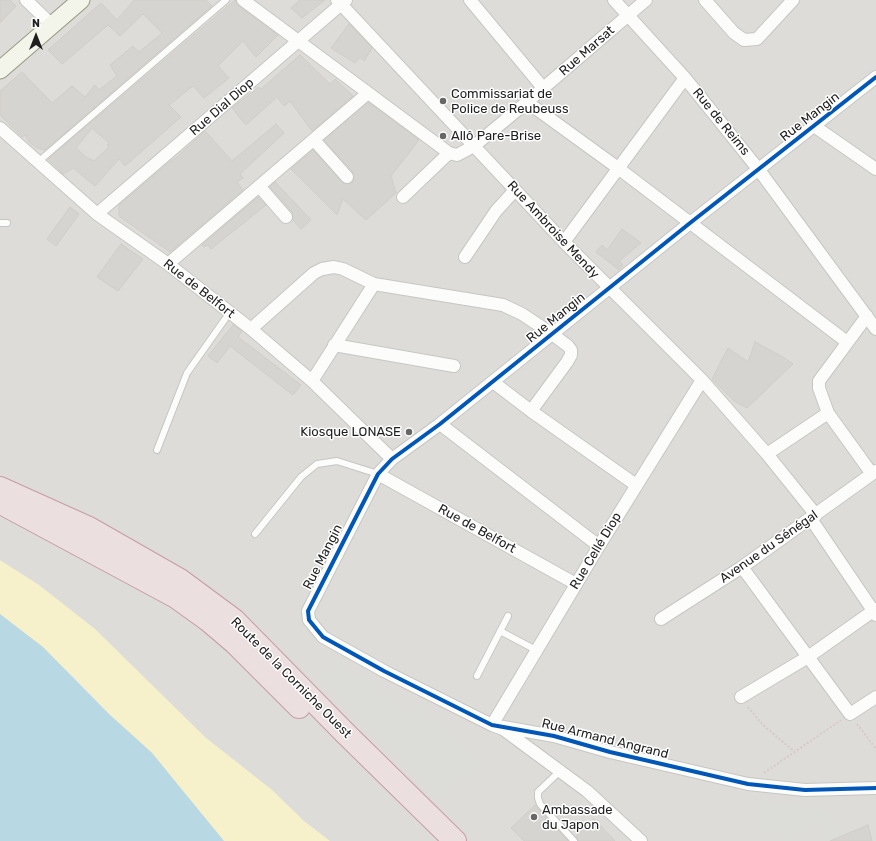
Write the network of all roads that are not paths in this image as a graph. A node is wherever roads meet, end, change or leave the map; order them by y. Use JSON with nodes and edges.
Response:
{"nodes":[{"id":1,"x":26,"y":0,"type":"edge"},
{"id":2,"x":81,"y":0,"type":"edge"},
{"id":3,"x":226,"y":0,"type":"edge"},
{"id":4,"x":243,"y":0,"type":"edge"},
{"id":5,"x":470,"y":0,"type":"edge"},
{"id":6,"x":614,"y":0,"type":"edge"},
{"id":7,"x":646,"y":0,"type":"edge"},
{"id":8,"x":705,"y":0,"type":"edge"},
{"id":9,"x":793,"y":0,"type":"edge"},
{"id":10,"x":341,"y":1,"type":"edge"},
{"id":11,"x":627,"y":15,"type":"junction"},
{"id":12,"x":52,"y":25,"type":"junction"},
{"id":13,"x":298,"y":41,"type":"junction"},
{"id":14,"x":0,"y":70,"type":"edge"},
{"id":15,"x":876,"y":77,"type":"edge"},
{"id":16,"x":685,"y":78,"type":"junction"},
{"id":17,"x":544,"y":88,"type":"junction"},
{"id":18,"x":368,"y":93,"type":"junction"},
{"id":19,"x":528,"y":102,"type":"junction"},
{"id":20,"x":814,"y":126,"type":"junction"},
{"id":21,"x":0,"y":128,"type":"edge"},
{"id":22,"x":314,"y":140,"type":"junction"},
{"id":23,"x":474,"y":146,"type":"junction"},
{"id":24,"x":450,"y":154,"type":"junction"},
{"id":25,"x":38,"y":162,"type":"junction"},
{"id":26,"x":618,"y":168,"type":"junction"},
{"id":27,"x":876,"y":169,"type":"edge"},
{"id":28,"x":759,"y":170,"type":"junction"},
{"id":29,"x":347,"y":177,"type":"dead end"},
{"id":30,"x":259,"y":186,"type":"junction"},
{"id":31,"x":515,"y":190,"type":"junction"},
{"id":32,"x":403,"y":197,"type":"dead end"},
{"id":33,"x":97,"y":214,"type":"junction"},
{"id":34,"x":286,"y":217,"type":"dead end"},
{"id":35,"x":690,"y":223,"type":"junction"},
{"id":36,"x":564,"y":242,"type":"junction"},
{"id":37,"x":465,"y":257,"type":"dead end"},
{"id":38,"x":168,"y":264,"type":"junction"},
{"id":39,"x":374,"y":284,"type":"junction"},
{"id":40,"x":609,"y":289,"type":"junction"},
{"id":41,"x":230,"y":312,"type":"junction"},
{"id":42,"x":867,"y":316,"type":"junction"},
{"id":43,"x":251,"y":329,"type":"junction"},
{"id":44,"x":876,"y":329,"type":"edge"},
{"id":45,"x":552,"y":334,"type":"junction"},
{"id":46,"x":847,"y":342,"type":"junction"},
{"id":47,"x":334,"y":345,"type":"junction"},
{"id":48,"x":454,"y":366,"type":"dead end"},
{"id":49,"x":702,"y":380,"type":"junction"},
{"id":50,"x":312,"y":381,"type":"junction"},
{"id":51,"x":493,"y":382,"type":"junction"},
{"id":52,"x":531,"y":411,"type":"junction"},
{"id":53,"x":828,"y":413,"type":"junction"},
{"id":54,"x":440,"y":424,"type":"junction"},
{"id":55,"x":157,"y":450,"type":"dead end"},
{"id":56,"x":767,"y":454,"type":"junction"},
{"id":57,"x":392,"y":458,"type":"junction"},
{"id":58,"x":874,"y":472,"type":"edge"},
{"id":59,"x":378,"y":474,"type":"junction"},
{"id":60,"x":636,"y":485,"type":"junction"},
{"id":61,"x":0,"y":492,"type":"edge"},
{"id":62,"x":0,"y":517,"type":"edge"},
{"id":63,"x":813,"y":517,"type":"junction"},
{"id":64,"x":255,"y":534,"type":"dead end"},
{"id":65,"x":67,"y":539,"type":"junction"},
{"id":66,"x":599,"y":546,"type":"junction"},
{"id":67,"x":742,"y":567,"type":"junction"},
{"id":68,"x":576,"y":584,"type":"junction"},
{"id":69,"x":875,"y":611,"type":"edge"},
{"id":70,"x":508,"y":616,"type":"dead end"},
{"id":71,"x":661,"y":619,"type":"dead end"},
{"id":72,"x":309,"y":620,"type":"joint"},
{"id":73,"x":500,"y":631,"type":"junction"},
{"id":74,"x":536,"y":650,"type":"junction"},
{"id":75,"x":808,"y":657,"type":"junction"},
{"id":76,"x":477,"y":676,"type":"dead end"},
{"id":77,"x":740,"y":697,"type":"road end"},
{"id":78,"x":876,"y":697,"type":"edge"},
{"id":79,"x":492,"y":724,"type":"junction"},
{"id":80,"x":560,"y":771,"type":"junction"},
{"id":81,"x":876,"y":788,"type":"edge"},
{"id":82,"x":438,"y":841,"type":"edge"},
{"id":83,"x":455,"y":841,"type":"edge"},
{"id":84,"x":574,"y":841,"type":"edge"},
{"id":85,"x":641,"y":841,"type":"edge"}],
"edges":[{"from":1,"to":12,"type":"street"},
{"from":2,"to":12,"type":"main road"},
{"from":3,"to":25,"type":"lane"},
{"from":4,"to":13,"type":"street"},
{"from":5,"to":17,"type":"street"},
{"from":6,"to":11,"type":"street","name":"Rue de Reims"},
{"from":7,"to":11,"type":"street","name":"Rue Marsat"},
{"from":8,"to":9,"type":"street"},
{"from":10,"to":13,"type":"street","name":"Rue Dial Diop"},
{"from":10,"to":23,"type":"street","name":"Rue Ambroise Mendy"},
{"from":11,"to":16,"type":"street","name":"Rue de Reims"},
{"from":11,"to":17,"type":"street","name":"Rue Marsat"},
{"from":12,"to":14,"type":"main road"},
{"from":13,"to":18,"type":"street"},
{"from":13,"to":33,"type":"street","name":"Rue Dial Diop"},
{"from":15,"to":20,"type":"street","name":"Rue Mangin"},
{"from":16,"to":26,"type":"street"},
{"from":16,"to":28,"type":"street","name":"Rue de Reims"},
{"from":17,"to":19,"type":"street","name":"Rue Marsat"},
{"from":18,"to":22,"type":"street"},
{"from":18,"to":24,"type":"street"},
{"from":19,"to":23,"type":"street","name":"Rue Marsat"},
{"from":19,"to":26,"type":"street"},
{"from":20,"to":27,"type":"street"},
{"from":20,"to":28,"type":"street","name":"Rue Mangin"},
{"from":21,"to":25,"type":"street","name":"Rue de Belfort"},
{"from":22,"to":29,"type":"street"},
{"from":22,"to":30,"type":"street"},
{"from":23,"to":24,"type":"street","name":"Rue Marsat"},
{"from":23,"to":31,"type":"street","name":"Rue Ambroise Mendy"},
{"from":24,"to":32,"type":"street"},
{"from":25,"to":33,"type":"street","name":"Rue de Belfort"},
{"from":26,"to":35,"type":"street"},
{"from":26,"to":36,"type":"street"},
{"from":28,"to":35,"type":"street","name":"Rue Mangin"},
{"from":28,"to":42,"type":"street","name":"Rue de Reims"},
{"from":30,"to":34,"type":"street"},
{"from":30,"to":38,"type":"street"},
{"from":31,"to":36,"type":"street","name":"Rue Ambroise Mendy"},
{"from":31,"to":37,"type":"street"},
{"from":33,"to":38,"type":"street","name":"Rue de Belfort"},
{"from":35,"to":40,"type":"street","name":"Rue Mangin"},
{"from":35,"to":46,"type":"street"},
{"from":36,"to":40,"type":"street","name":"Rue Ambroise Mendy"},
{"from":38,"to":41,"type":"street","name":"Rue de Belfort"},
{"from":39,"to":43,"type":"street"},
{"from":39,"to":45,"type":"street"},
{"from":39,"to":47,"type":"street"},
{"from":40,"to":45,"type":"street","name":"Rue Mangin"},
{"from":40,"to":49,"type":"street","name":"Rue Ambroise Mendy"},
{"from":41,"to":43,"type":"street","name":"Rue de Belfort"},
{"from":41,"to":55,"type":"lane"},
{"from":42,"to":44,"type":"street","name":"Rue de Reims"},
{"from":42,"to":46,"type":"street"},
{"from":43,"to":50,"type":"street","name":"Rue de Belfort"},
{"from":45,"to":51,"type":"street","name":"Rue Mangin"},
{"from":45,"to":52,"type":"street"},
{"from":46,"to":53,"type":"street"},
{"from":47,"to":48,"type":"street"},
{"from":47,"to":50,"type":"street"},
{"from":49,"to":56,"type":"street","name":"Rue Ambroise Mendy"},
{"from":49,"to":60,"type":"street","name":"Rue Cellé Diop"},
{"from":50,"to":57,"type":"street","name":"Rue de Belfort"},
{"from":51,"to":52,"type":"street"},
{"from":51,"to":54,"type":"street","name":"Rue Mangin"},
{"from":52,"to":60,"type":"street"},
{"from":53,"to":56,"type":"street"},
{"from":53,"to":58,"type":"street"},
{"from":54,"to":57,"type":"street","name":"Rue Mangin"},
{"from":54,"to":66,"type":"street"},
{"from":56,"to":63,"type":"street","name":"Rue Ambroise Mendy"},
{"from":57,"to":59,"type":"street","name":"Rue Mangin"},
{"from":58,"to":63,"type":"street","name":"Avenue du Sénégal"},
{"from":59,"to":64,"type":"lane"},
{"from":59,"to":68,"type":"street","name":"Rue de Belfort"},
{"from":59,"to":72,"type":"street","name":"Rue Mangin"},
{"from":60,"to":66,"type":"street","name":"Rue Cellé Diop"},
{"from":61,"to":65,"type":"highway","name":"Route de la Corniche Ouest"},
{"from":61,"to":83,"type":"highway","name":"Route de la Corniche Ouest"},
{"from":62,"to":65,"type":"highway"},
{"from":63,"to":67,"type":"street","name":"Avenue du Sénégal"},
{"from":63,"to":69,"type":"street","name":"Rue Ambroise Mendy"},
{"from":65,"to":82,"type":"highway","name":"Route de la Corniche Ouest"},
{"from":66,"to":68,"type":"street","name":"Rue Cellé Diop"},
{"from":67,"to":71,"type":"street","name":"Avenue du Sénégal"},
{"from":67,"to":75,"type":"street"},
{"from":68,"to":74,"type":"street","name":"Rue Cellé Diop"},
{"from":69,"to":75,"type":"street"},
{"from":70,"to":73,"type":"lane"},
{"from":72,"to":79,"type":"street","name":"Rue Armand Angrand"},
{"from":73,"to":74,"type":"lane"},
{"from":73,"to":76,"type":"lane"},
{"from":74,"to":79,"type":"street","name":"Rue Cellé Diop"},
{"from":75,"to":77,"type":"street"},
{"from":75,"to":78,"type":"street"},
{"from":79,"to":80,"type":"street"},
{"from":79,"to":81,"type":"street","name":"Rue Armand Angrand"},
{"from":80,"to":84,"type":"lane"},
{"from":80,"to":85,"type":"street"}]}
